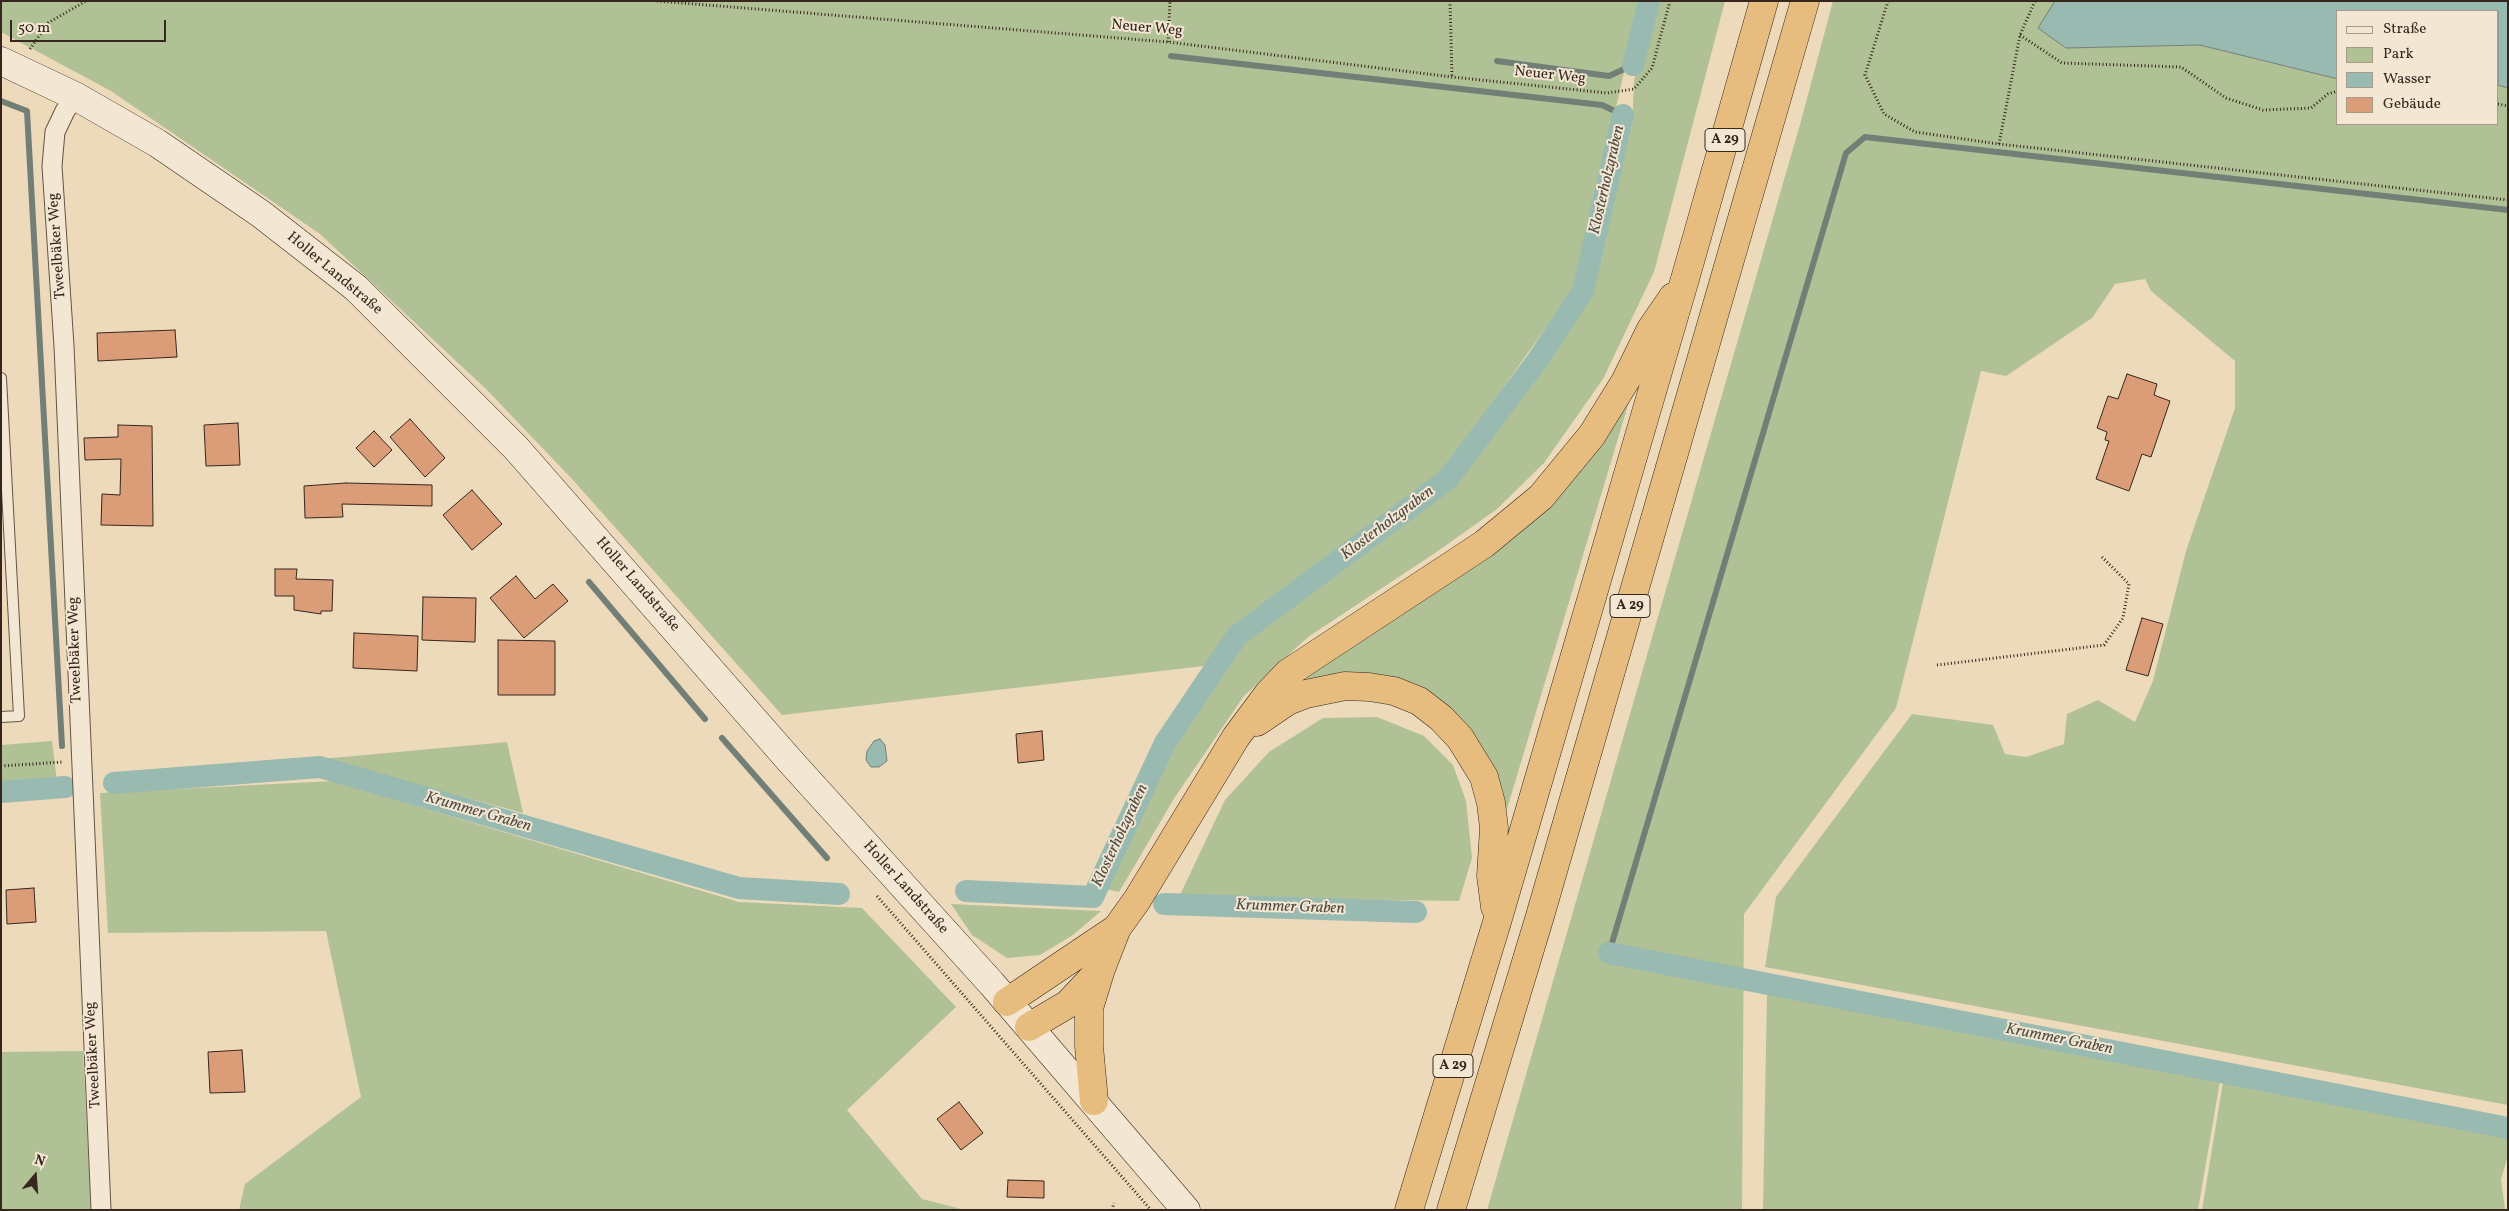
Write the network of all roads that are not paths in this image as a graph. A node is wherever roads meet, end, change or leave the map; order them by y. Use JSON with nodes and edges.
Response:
{"nodes":[{"id":1,"x":1764,"y":1,"type":"edge"},
{"id":2,"x":1805,"y":1,"type":"edge"},
{"id":3,"x":9,"y":65,"type":"edge"},
{"id":4,"x":75,"y":96,"type":"junction"},
{"id":5,"x":1686,"y":279,"type":"junction"},
{"id":6,"x":1,"y":378,"type":"edge"},
{"id":7,"x":1,"y":717,"type":"edge"},
{"id":8,"x":1236,"y":737,"type":"junction"},
{"id":9,"x":1497,"y":922,"type":"junction"},
{"id":10,"x":1117,"y":928,"type":"junction"},
{"id":11,"x":1101,"y":969,"type":"junction"},
{"id":12,"x":1007,"y":1002,"type":"junction"},
{"id":13,"x":1029,"y":1027,"type":"junction"},
{"id":14,"x":1094,"y":1101,"type":"junction"},
{"id":15,"x":101,"y":1210,"type":"edge"},
{"id":16,"x":1186,"y":1210,"type":"edge"},
{"id":17,"x":1409,"y":1210,"type":"edge"},
{"id":18,"x":1451,"y":1210,"type":"edge"}],
"edges":[{"from":1,"to":5,"type":"highway","number":"A 29"},
{"from":2,"to":18,"type":"highway","number":"A 29"},
{"from":3,"to":4,"type":"main road","name":"Holler Landstraße"},
{"from":4,"to":12,"type":"main road","name":"Holler Landstraße"},
{"from":4,"to":15,"type":"street","name":"Tweelbäker Weg"},
{"from":5,"to":8,"type":"highway"},
{"from":5,"to":9,"type":"highway","number":"A 29"},
{"from":6,"to":7,"type":"lane"},
{"from":8,"to":9,"type":"highway"},
{"from":8,"to":10,"type":"highway"},
{"from":9,"to":17,"type":"highway","number":"A 29"},
{"from":10,"to":11,"type":"highway"},
{"from":10,"to":12,"type":"highway"},
{"from":11,"to":13,"type":"highway"},
{"from":11,"to":14,"type":"highway"},
{"from":12,"to":13,"type":"main road","name":"Holler Landstraße"},
{"from":13,"to":14,"type":"main road","name":"Holler Landstraße"},
{"from":14,"to":16,"type":"main road","name":"Holler Landstraße"}]}
